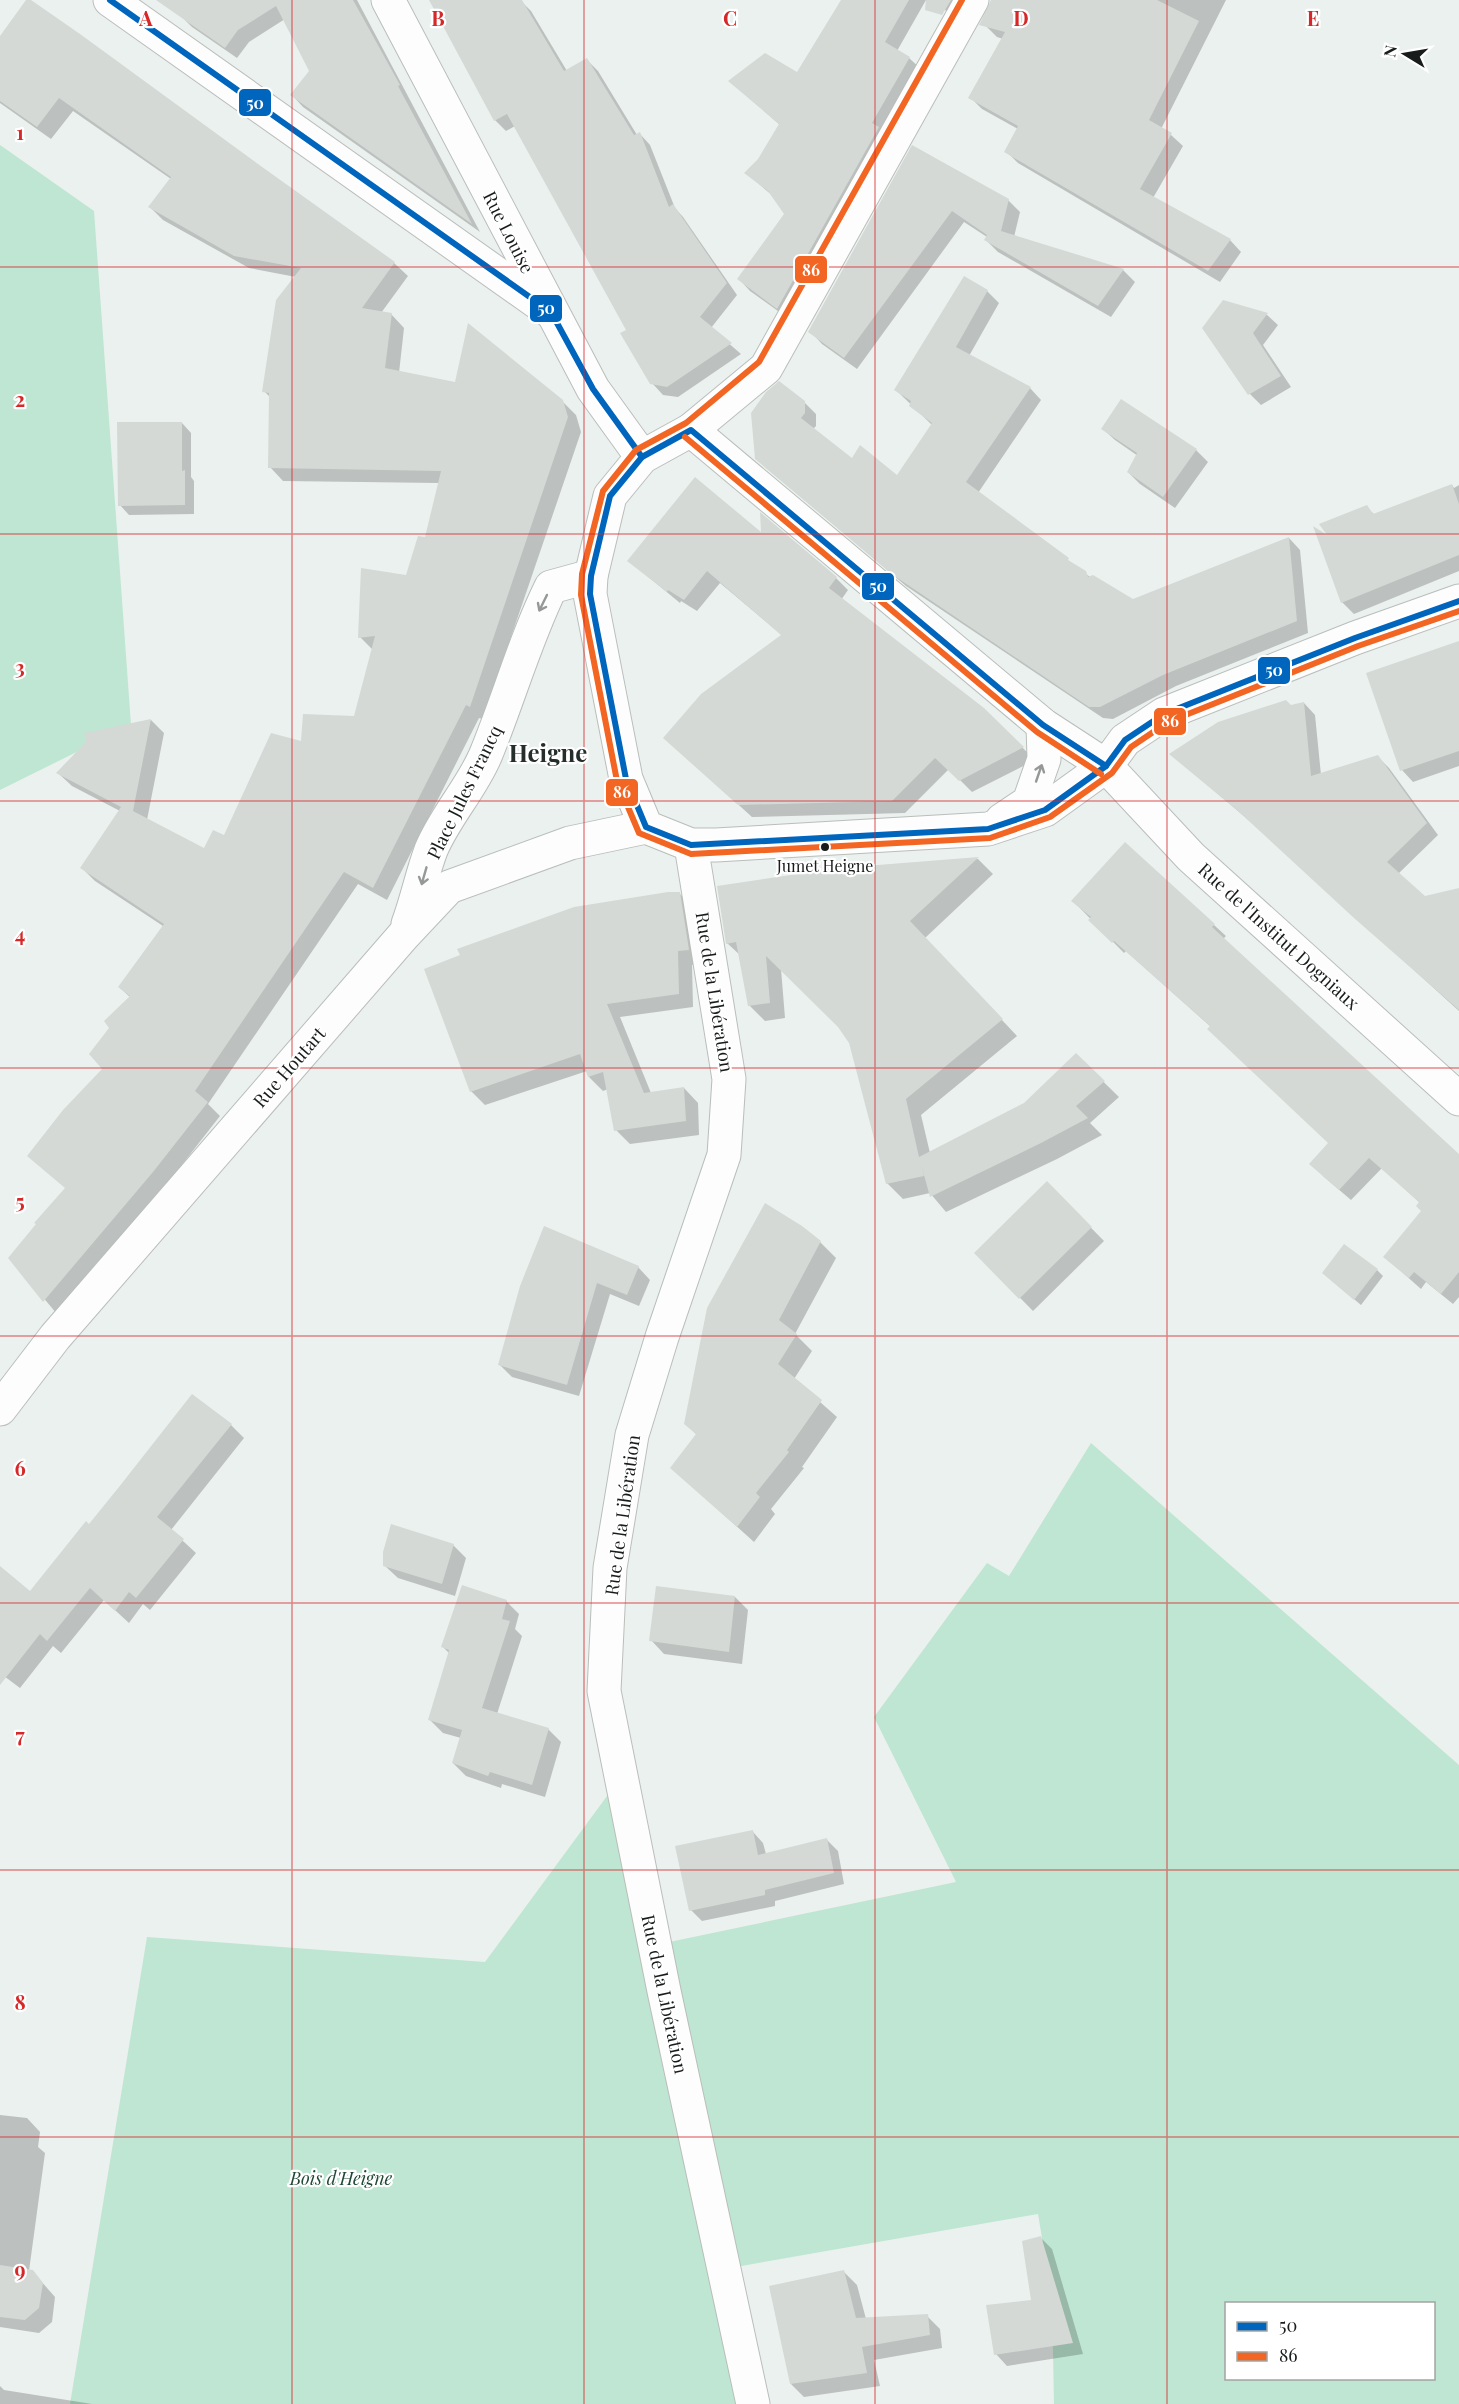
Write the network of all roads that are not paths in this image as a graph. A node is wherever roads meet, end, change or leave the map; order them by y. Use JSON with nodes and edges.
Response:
{"nodes":[{"id":1,"x":110,"y":0,"type":"edge"},
{"id":2,"x":388,"y":0,"type":"edge"},
{"id":3,"x":972,"y":0,"type":"edge"},
{"id":4,"x":551,"y":312,"type":"junction"},
{"id":5,"x":691,"y":430,"type":"junction"},
{"id":6,"x":642,"y":457,"type":"junction"},
{"id":7,"x":591,"y":576,"type":"junction"},
{"id":8,"x":1459,"y":601,"type":"edge"},
{"id":9,"x":1043,"y":725,"type":"junction"},
{"id":10,"x":1106,"y":766,"type":"junction"},
{"id":11,"x":646,"y":827,"type":"junction"},
{"id":12,"x":988,"y":829,"type":"junction"},
{"id":13,"x":691,"y":844,"type":"junction"},
{"id":14,"x":403,"y":936,"type":"junction"},
{"id":15,"x":1459,"y":1099,"type":"edge"},
{"id":16,"x":0,"y":1409,"type":"edge"},
{"id":17,"x":753,"y":2404,"type":"edge"}],
"edges":[{"from":1,"to":4,"type":"street"},
{"from":2,"to":4,"type":"street","name":"Rue Louise"},
{"from":3,"to":5,"type":"street"},
{"from":4,"to":6,"type":"street","name":"Rue Louise"},
{"from":5,"to":6,"type":"street"},
{"from":5,"to":9,"type":"street","name":"Rue de l'Institut Dogniaux"},
{"from":6,"to":7,"type":"street"},
{"from":7,"to":11,"type":"street"},
{"from":7,"to":14,"type":"street","name":"Place Jules Francq","one_way":true},
{"from":8,"to":10,"type":"street"},
{"from":9,"to":10,"type":"street","name":"Rue de l'Institut Dogniaux"},
{"from":12,"to":9,"type":"street","one_way":true},
{"from":10,"to":12,"type":"street"},
{"from":10,"to":15,"type":"street","name":"Rue de l'Institut Dogniaux"},
{"from":11,"to":13,"type":"street"},
{"from":11,"to":14,"type":"street","name":"Rue Houtart"},
{"from":12,"to":13,"type":"street"},
{"from":13,"to":17,"type":"street","name":"Rue de la Libération"},
{"from":14,"to":16,"type":"street","name":"Rue Houtart"}]}
